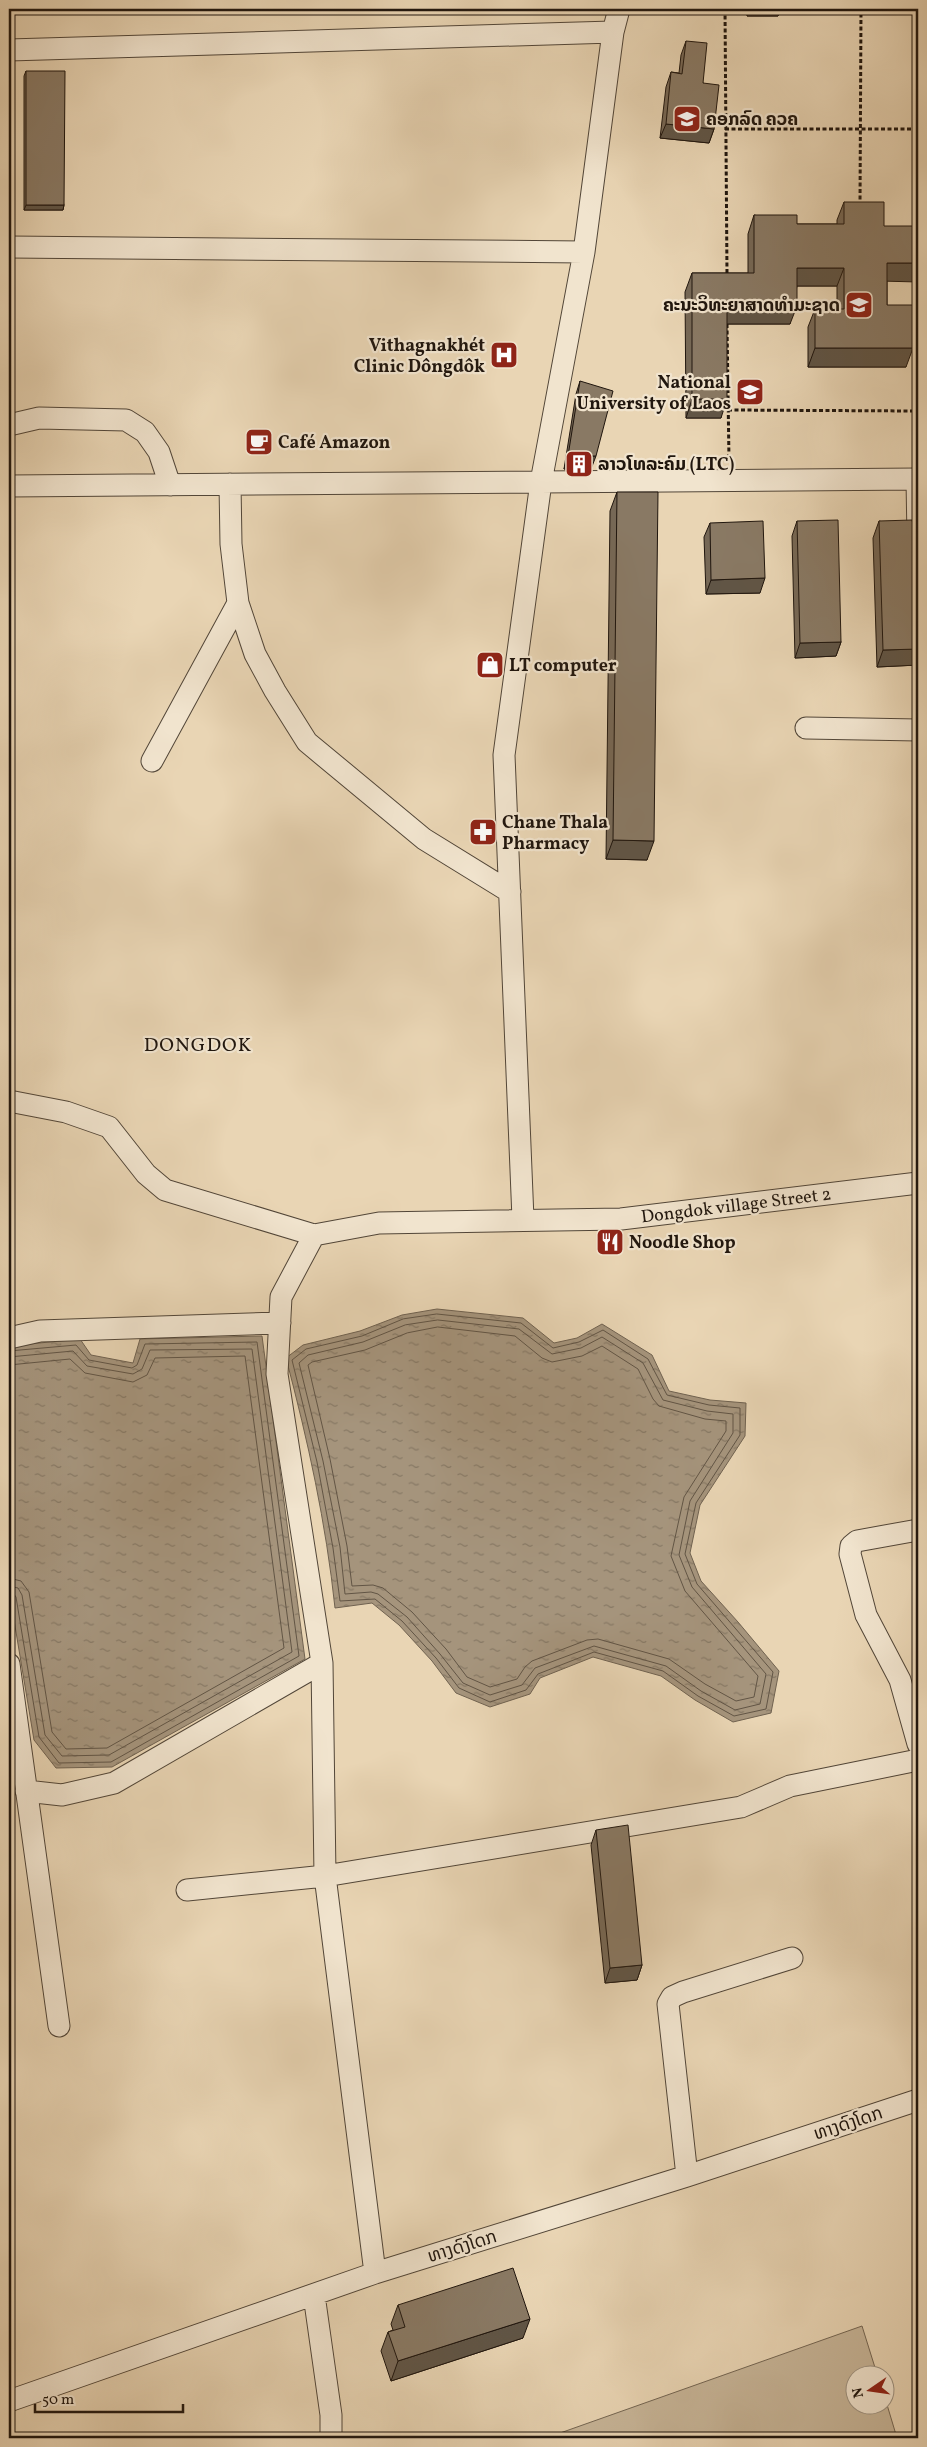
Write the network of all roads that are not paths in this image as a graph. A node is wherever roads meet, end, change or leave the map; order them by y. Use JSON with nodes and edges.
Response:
{"nodes":[{"id":1,"x":619,"y":9,"type":"edge"},
{"id":2,"x":613,"y":32,"type":"junction"},
{"id":3,"x":9,"y":50,"type":"edge"},
{"id":4,"x":9,"y":246,"type":"edge"},
{"id":5,"x":584,"y":252,"type":"junction"},
{"id":6,"x":9,"y":425,"type":"edge"},
{"id":7,"x":918,"y":479,"type":"edge"},
{"id":8,"x":541,"y":482,"type":"junction"},
{"id":9,"x":230,"y":484,"type":"junction"},
{"id":10,"x":170,"y":485,"type":"junction"},
{"id":11,"x":9,"y":486,"type":"edge"},
{"id":12,"x":918,"y":539,"type":"edge"},
{"id":13,"x":238,"y":603,"type":"junction"},
{"id":14,"x":806,"y":728,"type":"dead end"},
{"id":15,"x":918,"y":730,"type":"edge"},
{"id":16,"x":152,"y":760,"type":"dead end"},
{"id":17,"x":510,"y":892,"type":"junction"},
{"id":18,"x":9,"y":1101,"type":"edge"},
{"id":19,"x":918,"y":1182,"type":"edge"},
{"id":20,"x":523,"y":1219,"type":"junction"},
{"id":21,"x":314,"y":1235,"type":"junction"},
{"id":22,"x":280,"y":1323,"type":"junction"},
{"id":23,"x":9,"y":1338,"type":"edge"},
{"id":24,"x":918,"y":1530,"type":"edge"},
{"id":25,"x":322,"y":1663,"type":"junction"},
{"id":26,"x":9,"y":1664,"type":"edge"},
{"id":27,"x":918,"y":1744,"type":"edge"},
{"id":28,"x":918,"y":1760,"type":"edge"},
{"id":29,"x":26,"y":1791,"type":"junction"},
{"id":30,"x":325,"y":1876,"type":"junction"},
{"id":31,"x":187,"y":1890,"type":"dead end"},
{"id":32,"x":792,"y":1958,"type":"dead end"},
{"id":33,"x":59,"y":2026,"type":"dead end"},
{"id":34,"x":918,"y":2100,"type":"edge"},
{"id":35,"x":687,"y":2176,"type":"junction"},
{"id":36,"x":375,"y":2273,"type":"junction"},
{"id":37,"x":314,"y":2295,"type":"junction"},
{"id":38,"x":9,"y":2401,"type":"edge"},
{"id":39,"x":331,"y":2438,"type":"edge"}],
"edges":[{"from":1,"to":2,"type":"street"},
{"from":2,"to":3,"type":"street"},
{"from":2,"to":5,"type":"street"},
{"from":4,"to":5,"type":"street"},
{"from":5,"to":8,"type":"street"},
{"from":6,"to":10,"type":"street"},
{"from":7,"to":8,"type":"street"},
{"from":7,"to":12,"type":"street"},
{"from":8,"to":9,"type":"street"},
{"from":8,"to":17,"type":"street"},
{"from":9,"to":10,"type":"street"},
{"from":9,"to":13,"type":"street"},
{"from":10,"to":11,"type":"street"},
{"from":13,"to":16,"type":"street"},
{"from":13,"to":17,"type":"street"},
{"from":14,"to":15,"type":"street"},
{"from":17,"to":20,"type":"street"},
{"from":18,"to":21,"type":"street"},
{"from":19,"to":20,"type":"street","name":"Dongdok village Street 2"},
{"from":20,"to":21,"type":"street","name":"Dongdok village Street 2"},
{"from":21,"to":22,"type":"street"},
{"from":22,"to":23,"type":"street"},
{"from":22,"to":25,"type":"street"},
{"from":24,"to":27,"type":"street"},
{"from":25,"to":29,"type":"street"},
{"from":25,"to":30,"type":"street"},
{"from":26,"to":29,"type":"street"},
{"from":28,"to":30,"type":"street"},
{"from":29,"to":33,"type":"street"},
{"from":30,"to":31,"type":"street"},
{"from":30,"to":36,"type":"street"},
{"from":32,"to":35,"type":"street"},
{"from":34,"to":35,"type":"street","name":"ທາງດົງໂດກ"},
{"from":35,"to":36,"type":"street","name":"ທາງດົງໂດກ"},
{"from":36,"to":37,"type":"street","name":"ທາງດົງໂດກ"},
{"from":37,"to":38,"type":"street","name":"ທາງດົງໂດກ"},
{"from":37,"to":39,"type":"street"}]}
